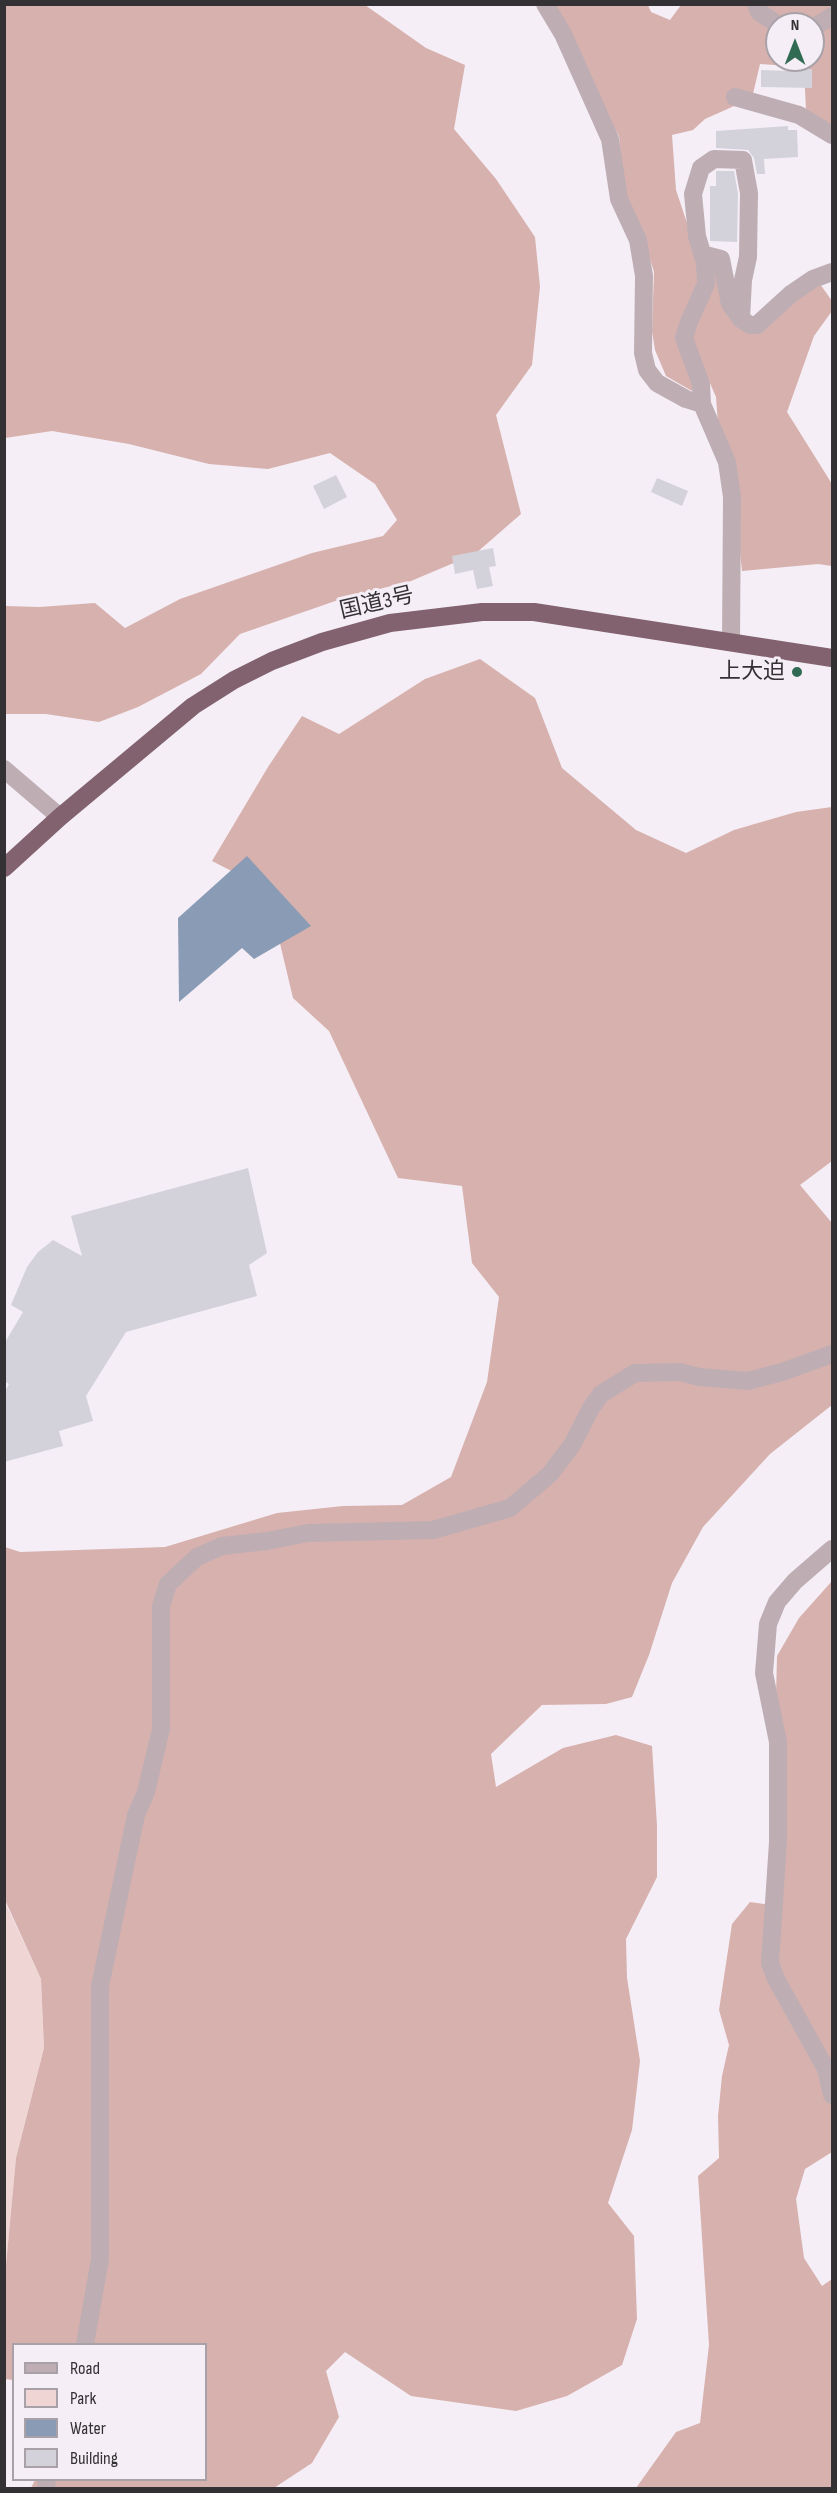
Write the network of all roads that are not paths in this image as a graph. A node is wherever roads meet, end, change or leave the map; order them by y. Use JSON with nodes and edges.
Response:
{"nodes":[{"id":1,"x":544,"y":4,"type":"edge"},
{"id":2,"x":756,"y":4,"type":"edge"},
{"id":3,"x":765,"y":16,"type":"edge"},
{"id":4,"x":735,"y":97,"type":"dead end"},
{"id":5,"x":832,"y":135,"type":"edge"},
{"id":6,"x":702,"y":254,"type":"junction"},
{"id":7,"x":832,"y":272,"type":"edge"},
{"id":8,"x":741,"y":319,"type":"junction"},
{"id":9,"x":702,"y":404,"type":"junction"},
{"id":10,"x":731,"y":641,"type":"junction"},
{"id":11,"x":832,"y":658,"type":"edge"},
{"id":12,"x":4,"y":769,"type":"edge"},
{"id":13,"x":60,"y":817,"type":"junction"},
{"id":14,"x":4,"y":868,"type":"edge"},
{"id":15,"x":832,"y":1354,"type":"edge"},
{"id":16,"x":832,"y":1549,"type":"edge"},
{"id":17,"x":832,"y":2095,"type":"edge"},
{"id":18,"x":85,"y":2343,"type":"edge"}],
"edges":[{"from":1,"to":9,"type":"street"},
{"from":2,"to":3,"type":"street"},
{"from":4,"to":5,"type":"street"},
{"from":6,"to":8,"type":"street"},
{"from":6,"to":8,"type":"street"},
{"from":6,"to":9,"type":"street"},
{"from":7,"to":8,"type":"street"},
{"from":9,"to":10,"type":"street"},
{"from":10,"to":11,"type":"highway","name":"国道3号"},
{"from":10,"to":13,"type":"highway","name":"国道3号"},
{"from":12,"to":13,"type":"street"},
{"from":13,"to":14,"type":"highway","name":"国道3号"},
{"from":15,"to":18,"type":"street"},
{"from":16,"to":17,"type":"street"}]}
